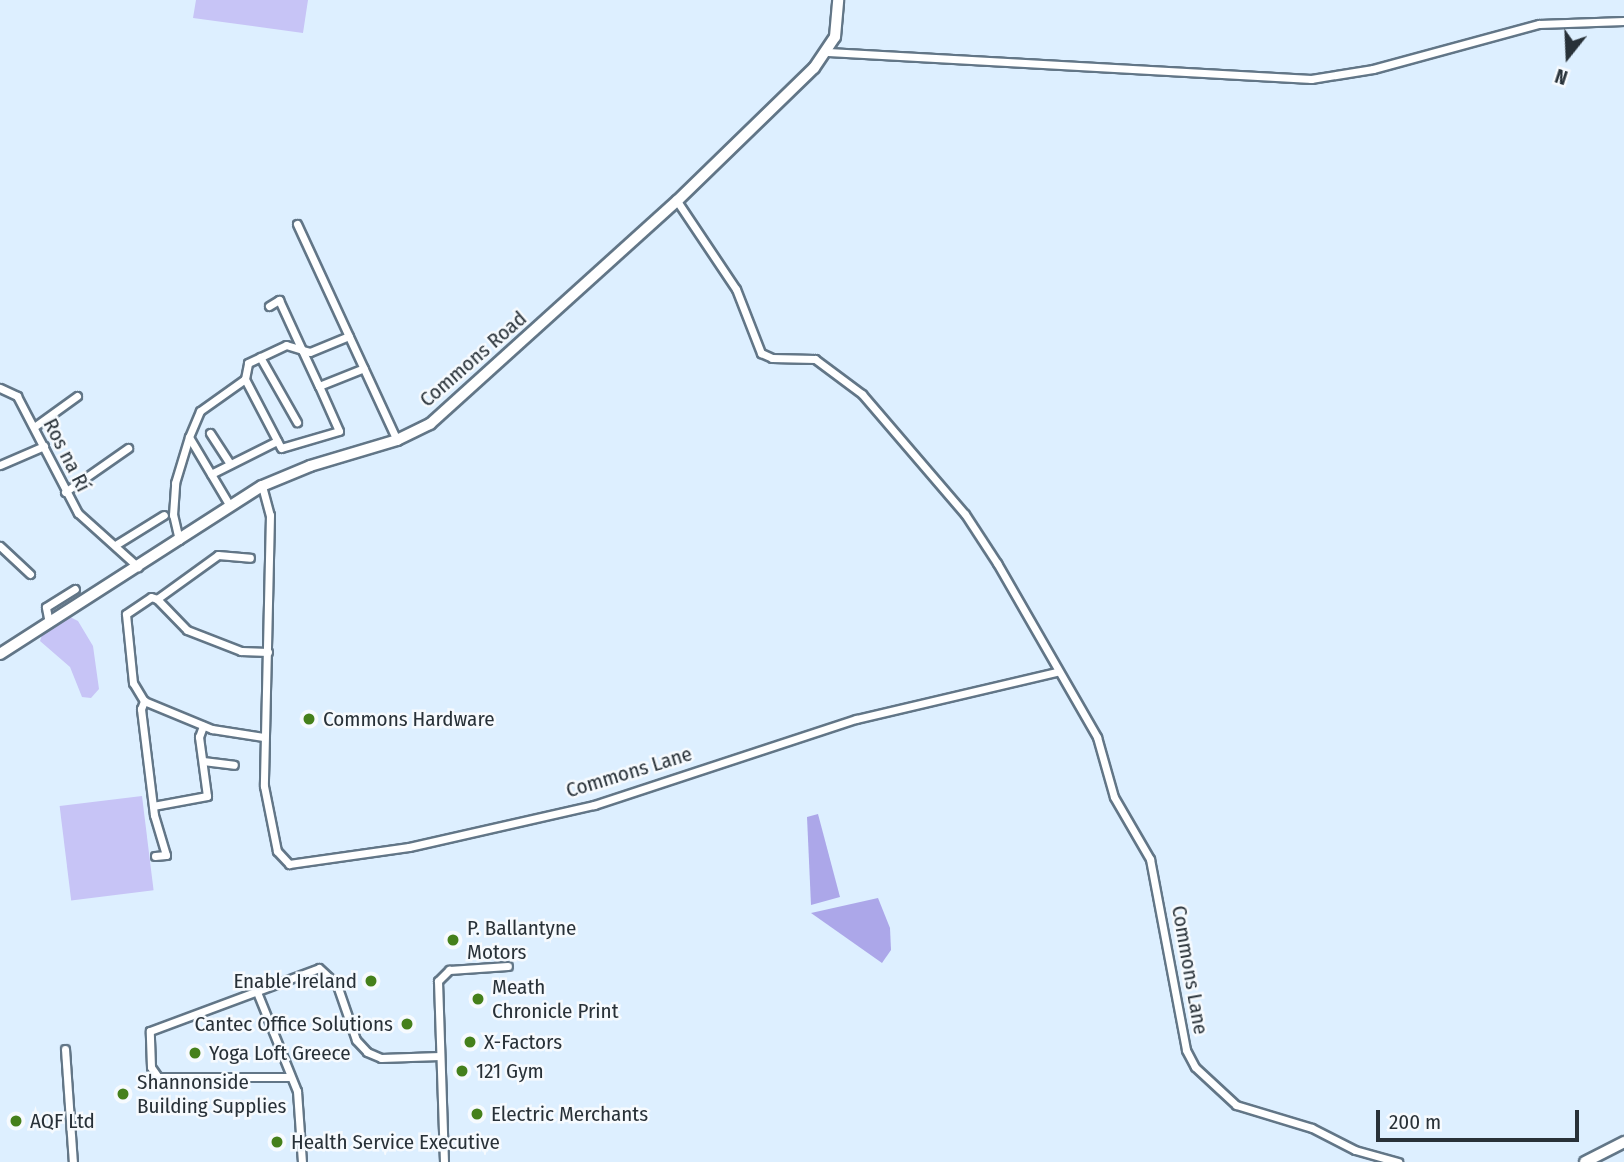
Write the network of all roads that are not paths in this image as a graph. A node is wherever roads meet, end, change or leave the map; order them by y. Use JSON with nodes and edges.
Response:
{"nodes":[{"id":1,"x":838,"y":0,"type":"edge"},
{"id":2,"x":1624,"y":21,"type":"edge"},
{"id":3,"x":828,"y":52,"type":"junction"},
{"id":4,"x":677,"y":201,"type":"junction"},
{"id":5,"x":297,"y":224,"type":"dead end"},
{"id":6,"x":269,"y":306,"type":"dead end"},
{"id":7,"x":349,"y":336,"type":"junction"},
{"id":8,"x":302,"y":350,"type":"junction"},
{"id":9,"x":260,"y":357,"type":"junction"},
{"id":10,"x":364,"y":368,"type":"junction"},
{"id":11,"x":245,"y":379,"type":"junction"},
{"id":12,"x":319,"y":386,"type":"junction"},
{"id":13,"x":0,"y":387,"type":"edge"},
{"id":14,"x":77,"y":396,"type":"dead end"},
{"id":15,"x":297,"y":422,"type":"dead end"},
{"id":16,"x":34,"y":427,"type":"junction"},
{"id":17,"x":210,"y":433,"type":"dead end"},
{"id":18,"x":189,"y":438,"type":"junction"},
{"id":19,"x":397,"y":440,"type":"junction"},
{"id":20,"x":277,"y":441,"type":"junction"},
{"id":21,"x":44,"y":446,"type":"junction"},
{"id":22,"x":128,"y":448,"type":"dead end"},
{"id":23,"x":230,"y":464,"type":"junction"},
{"id":24,"x":0,"y":465,"type":"edge"},
{"id":25,"x":211,"y":474,"type":"junction"},
{"id":26,"x":262,"y":486,"type":"junction"},
{"id":27,"x":65,"y":492,"type":"junction"},
{"id":28,"x":230,"y":506,"type":"junction"},
{"id":29,"x":164,"y":514,"type":"dead end"},
{"id":30,"x":179,"y":540,"type":"junction"},
{"id":31,"x":117,"y":544,"type":"junction"},
{"id":32,"x":0,"y":546,"type":"edge"},
{"id":33,"x":250,"y":558,"type":"dead end"},
{"id":34,"x":138,"y":567,"type":"junction"},
{"id":35,"x":30,"y":574,"type":"dead end"},
{"id":36,"x":75,"y":589,"type":"dead end"},
{"id":37,"x":157,"y":599,"type":"junction"},
{"id":38,"x":49,"y":623,"type":"junction"},
{"id":39,"x":268,"y":652,"type":"junction"},
{"id":40,"x":0,"y":654,"type":"edge"},
{"id":41,"x":1057,"y":671,"type":"junction"},
{"id":42,"x":144,"y":701,"type":"junction"},
{"id":43,"x":203,"y":726,"type":"junction"},
{"id":44,"x":263,"y":737,"type":"junction"},
{"id":45,"x":203,"y":761,"type":"junction"},
{"id":46,"x":234,"y":765,"type":"dead end"},
{"id":47,"x":153,"y":806,"type":"junction"},
{"id":48,"x":155,"y":856,"type":"dead end"},
{"id":49,"x":508,"y":966,"type":"dead end"},
{"id":50,"x":257,"y":992,"type":"junction"},
{"id":51,"x":65,"y":1049,"type":"dead end"},
{"id":52,"x":440,"y":1056,"type":"junction"},
{"id":53,"x":290,"y":1077,"type":"junction"},
{"id":54,"x":1624,"y":1142,"type":"edge"},
{"id":55,"x":73,"y":1162,"type":"edge"},
{"id":56,"x":303,"y":1162,"type":"edge"},
{"id":57,"x":444,"y":1162,"type":"edge"},
{"id":58,"x":1398,"y":1162,"type":"edge"},
{"id":59,"x":1585,"y":1162,"type":"edge"}],
"edges":[{"from":1,"to":3,"type":"street"},
{"from":2,"to":3,"type":"street"},
{"from":3,"to":4,"type":"street","name":"Commons Road"},
{"from":4,"to":19,"type":"street","name":"Commons Road"},
{"from":4,"to":41,"type":"street","name":"Commons Lane"},
{"from":5,"to":7,"type":"street"},
{"from":6,"to":8,"type":"street"},
{"from":7,"to":8,"type":"street"},
{"from":7,"to":10,"type":"street"},
{"from":8,"to":9,"type":"street"},
{"from":8,"to":12,"type":"street"},
{"from":9,"to":11,"type":"street"},
{"from":9,"to":15,"type":"street"},
{"from":10,"to":12,"type":"street"},
{"from":10,"to":19,"type":"street"},
{"from":11,"to":18,"type":"street"},
{"from":11,"to":20,"type":"street"},
{"from":12,"to":20,"type":"street"},
{"from":13,"to":16,"type":"street","name":"Ros na Rí"},
{"from":14,"to":16,"type":"street"},
{"from":16,"to":21,"type":"street","name":"Ros na Rí"},
{"from":17,"to":23,"type":"street"},
{"from":18,"to":25,"type":"street"},
{"from":18,"to":30,"type":"street"},
{"from":19,"to":26,"type":"street","name":"Commons Road"},
{"from":20,"to":23,"type":"street"},
{"from":21,"to":24,"type":"street"},
{"from":21,"to":27,"type":"street","name":"Ros na Rí"},
{"from":22,"to":27,"type":"street"},
{"from":23,"to":25,"type":"street"},
{"from":25,"to":28,"type":"street"},
{"from":26,"to":28,"type":"street","name":"Commons Road"},
{"from":26,"to":39,"type":"street","name":"Commons Lane"},
{"from":27,"to":31,"type":"street","name":"Ros na Rí"},
{"from":28,"to":30,"type":"street","name":"Commons Road"},
{"from":29,"to":31,"type":"street"},
{"from":30,"to":34,"type":"street","name":"Commons Road"},
{"from":31,"to":34,"type":"street","name":"Ros na Rí"},
{"from":32,"to":35,"type":"street"},
{"from":33,"to":37,"type":"street"},
{"from":34,"to":38,"type":"street","name":"Commons Road"},
{"from":36,"to":38,"type":"street"},
{"from":37,"to":39,"type":"street"},
{"from":37,"to":42,"type":"street"},
{"from":38,"to":40,"type":"street","name":"Commons Road"},
{"from":39,"to":44,"type":"street","name":"Commons Lane"},
{"from":41,"to":44,"type":"street","name":"Commons Lane"},
{"from":41,"to":58,"type":"street","name":"Commons Lane"},
{"from":42,"to":43,"type":"street"},
{"from":42,"to":47,"type":"street"},
{"from":43,"to":44,"type":"street"},
{"from":43,"to":45,"type":"street"},
{"from":45,"to":46,"type":"street"},
{"from":45,"to":47,"type":"street"},
{"from":47,"to":48,"type":"street"},
{"from":49,"to":52,"type":"street"},
{"from":50,"to":52,"type":"street"},
{"from":50,"to":53,"type":"street"},
{"from":50,"to":53,"type":"street"},
{"from":51,"to":55,"type":"street"},
{"from":52,"to":57,"type":"street"},
{"from":53,"to":56,"type":"street"},
{"from":54,"to":59,"type":"street"}]}
